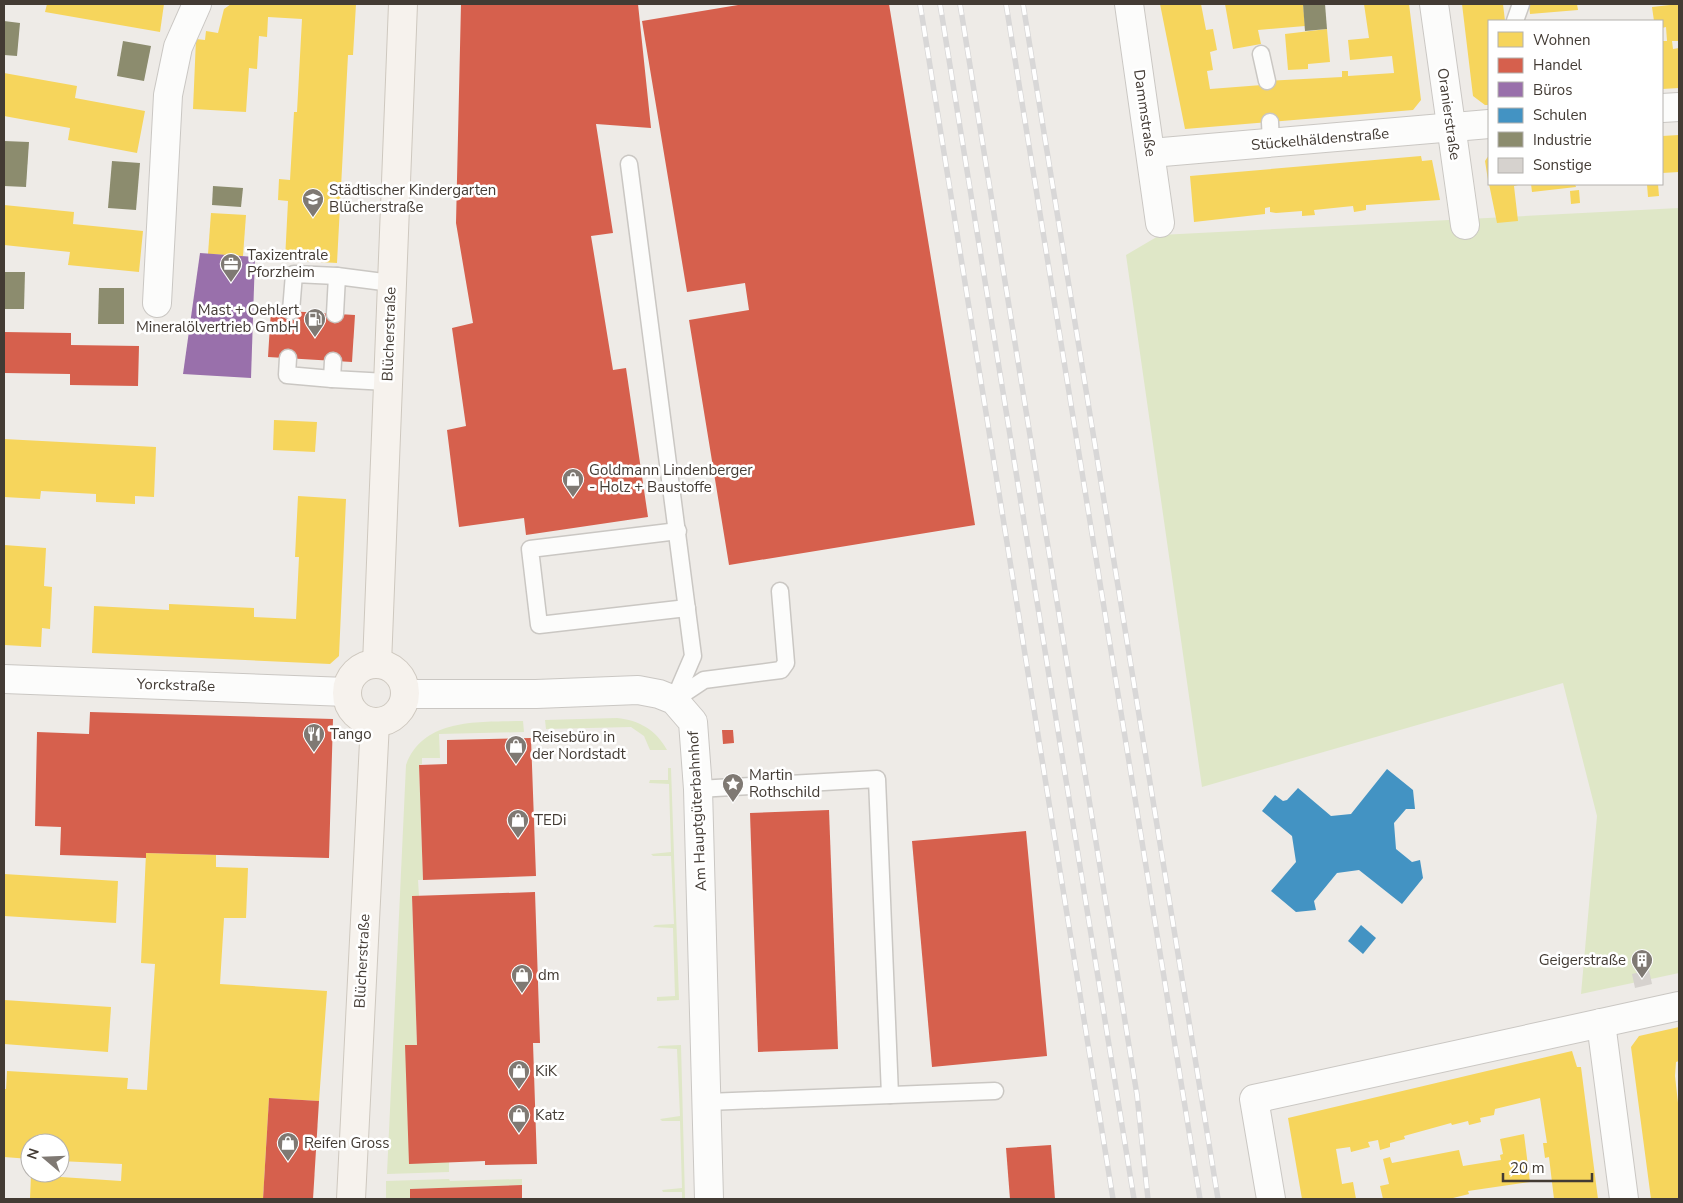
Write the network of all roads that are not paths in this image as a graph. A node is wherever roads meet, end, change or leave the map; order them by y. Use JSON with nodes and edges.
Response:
{"nodes":[{"id":1,"x":197,"y":4,"type":"edge"},
{"id":2,"x":403,"y":4,"type":"edge"},
{"id":3,"x":1129,"y":4,"type":"edge"},
{"id":4,"x":1434,"y":4,"type":"edge"},
{"id":5,"x":1521,"y":4,"type":"edge"},
{"id":6,"x":1515,"y":20,"type":"edge"},
{"id":7,"x":1261,"y":54,"type":"dead end"},
{"id":8,"x":1266,"y":81,"type":"dead end"},
{"id":9,"x":1679,"y":107,"type":"edge"},
{"id":10,"x":1663,"y":108,"type":"edge"},
{"id":11,"x":1488,"y":124,"type":"edge"},
{"id":12,"x":1450,"y":127,"type":"junction"},
{"id":13,"x":1151,"y":153,"type":"junction"},
{"id":14,"x":629,"y":164,"type":"dead end"},
{"id":15,"x":1160,"y":222,"type":"dead end"},
{"id":16,"x":1466,"y":224,"type":"dead end"},
{"id":17,"x":337,"y":276,"type":"junction"},
{"id":18,"x":391,"y":282,"type":"junction"},
{"id":19,"x":158,"y":303,"type":"dead end"},
{"id":20,"x":291,"y":311,"type":"dead end"},
{"id":21,"x":335,"y":314,"type":"dead end"},
{"id":22,"x":288,"y":358,"type":"dead end"},
{"id":23,"x":333,"y":360,"type":"dead end"},
{"id":24,"x":332,"y":379,"type":"junction"},
{"id":25,"x":387,"y":382,"type":"junction"},
{"id":26,"x":678,"y":531,"type":"junction"},
{"id":27,"x":780,"y":591,"type":"dead end"},
{"id":28,"x":687,"y":608,"type":"junction"},
{"id":29,"x":377,"y":664,"type":"junction"},
{"id":30,"x":4,"y":679,"type":"edge"},
{"id":31,"x":347,"y":692,"type":"junction"},
{"id":32,"x":405,"y":694,"type":"junction"},
{"id":33,"x":674,"y":700,"type":"junction"},
{"id":34,"x":375,"y":722,"type":"junction"},
{"id":35,"x":698,"y":789,"type":"junction"},
{"id":36,"x":1679,"y":1006,"type":"edge"},
{"id":37,"x":1600,"y":1023,"type":"junction"},
{"id":38,"x":995,"y":1091,"type":"dead end"},
{"id":39,"x":890,"y":1095,"type":"junction"},
{"id":40,"x":707,"y":1102,"type":"junction"},
{"id":41,"x":350,"y":1199,"type":"edge"},
{"id":42,"x":709,"y":1199,"type":"edge"},
{"id":43,"x":1271,"y":1199,"type":"edge"},
{"id":44,"x":1624,"y":1199,"type":"edge"}],
"edges":[{"from":1,"to":19,"type":"street"},
{"from":2,"to":18,"type":"main road","name":"Blücherstraße"},
{"from":3,"to":13,"type":"street","name":"Dammstraße"},
{"from":4,"to":12,"type":"street","name":"Oranierstraße"},
{"from":5,"to":6,"type":"lane"},
{"from":7,"to":8,"type":"lane"},
{"from":9,"to":10,"type":"street"},
{"from":11,"to":12,"type":"street","name":"Stückelhäldenstraße"},
{"from":12,"to":13,"type":"street","name":"Stückelhäldenstraße"},
{"from":12,"to":16,"type":"street","name":"Oranierstraße"},
{"from":13,"to":15,"type":"street","name":"Dammstraße"},
{"from":14,"to":26,"type":"lane"},
{"from":17,"to":18,"type":"lane"},
{"from":17,"to":20,"type":"lane"},
{"from":17,"to":21,"type":"lane"},
{"from":18,"to":25,"type":"main road","name":"Blücherstraße"},
{"from":22,"to":24,"type":"lane"},
{"from":23,"to":24,"type":"lane"},
{"from":24,"to":25,"type":"lane"},
{"from":25,"to":29,"type":"main road","name":"Blücherstraße"},
{"from":26,"to":28,"type":"lane"},
{"from":26,"to":28,"type":"lane"},
{"from":27,"to":33,"type":"lane"},
{"from":28,"to":33,"type":"lane"},
{"from":29,"to":31,"type":"main road"},
{"from":29,"to":32,"type":"main road"},
{"from":30,"to":31,"type":"street","name":"Yorckstraße"},
{"from":31,"to":34,"type":"main road"},
{"from":32,"to":33,"type":"street"},
{"from":32,"to":34,"type":"main road"},
{"from":33,"to":35,"type":"street","name":"Am Hauptgüterbahnhof"},
{"from":34,"to":41,"type":"main road","name":"Blücherstraße"},
{"from":35,"to":39,"type":"lane"},
{"from":35,"to":40,"type":"street","name":"Am Hauptgüterbahnhof"},
{"from":36,"to":37,"type":"street"},
{"from":37,"to":43,"type":"street"},
{"from":37,"to":44,"type":"street"},
{"from":38,"to":39,"type":"lane"},
{"from":39,"to":40,"type":"lane"},
{"from":40,"to":42,"type":"street","name":"Am Hauptgüterbahnhof"}]}
